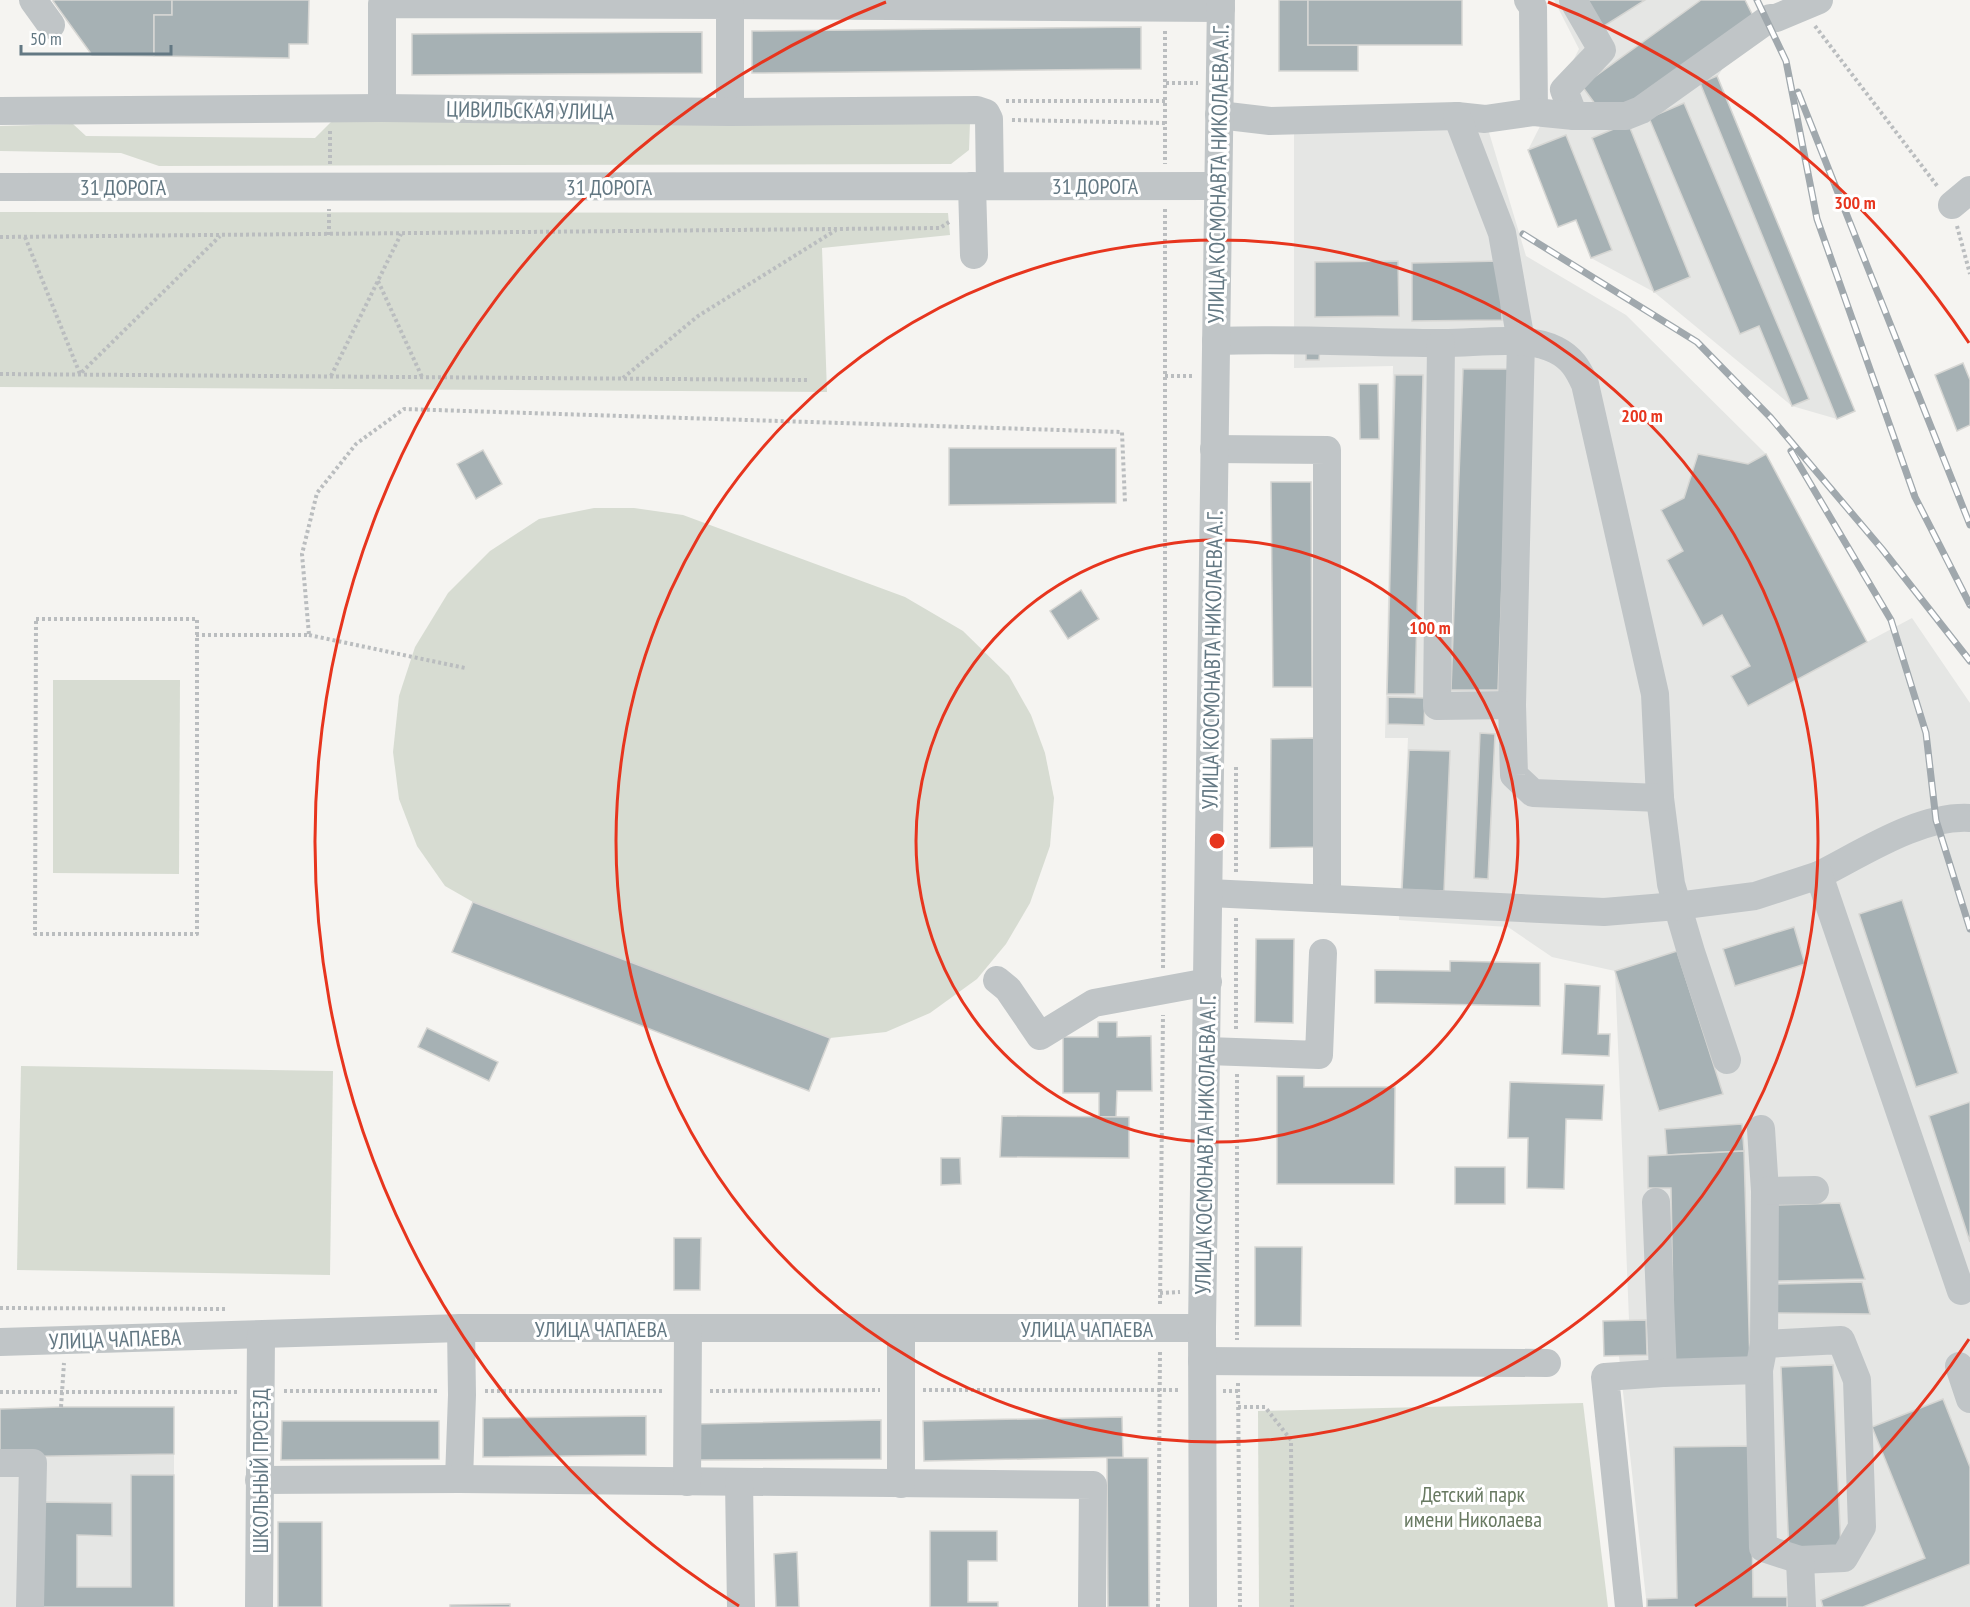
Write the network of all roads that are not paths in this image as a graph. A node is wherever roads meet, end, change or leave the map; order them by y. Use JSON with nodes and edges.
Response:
{"nodes":[{"id":1,"x":33,"y":0,"type":"edge"},
{"id":2,"x":1528,"y":0,"type":"edge"},
{"id":3,"x":1573,"y":0,"type":"edge"},
{"id":4,"x":380,"y":2,"type":"edge"},
{"id":5,"x":730,"y":2,"type":"edge"},
{"id":6,"x":1077,"y":4,"type":"edge"},
{"id":7,"x":1160,"y":4,"type":"edge"},
{"id":8,"x":1221,"y":4,"type":"edge"},
{"id":9,"x":1810,"y":4,"type":"edge"},
{"id":10,"x":51,"y":24,"type":"dead end"},
{"id":11,"x":382,"y":108,"type":"junction"},
{"id":12,"x":0,"y":111,"type":"edge"},
{"id":13,"x":730,"y":112,"type":"junction"},
{"id":14,"x":1534,"y":112,"type":"junction"},
{"id":15,"x":1219,"y":115,"type":"junction"},
{"id":16,"x":1457,"y":116,"type":"junction"},
{"id":17,"x":1574,"y":116,"type":"junction"},
{"id":18,"x":1218,"y":186,"type":"junction"},
{"id":19,"x":0,"y":187,"type":"edge"},
{"id":20,"x":978,"y":193,"type":"junction"},
{"id":21,"x":974,"y":255,"type":"dead end"},
{"id":22,"x":1216,"y":341,"type":"junction"},
{"id":23,"x":1521,"y":341,"type":"junction"},
{"id":24,"x":1441,"y":343,"type":"junction"},
{"id":25,"x":1214,"y":449,"type":"junction"},
{"id":26,"x":1512,"y":705,"type":"junction"},
{"id":27,"x":1660,"y":798,"type":"junction"},
{"id":28,"x":1970,"y":818,"type":"edge"},
{"id":29,"x":1819,"y":875,"type":"junction"},
{"id":30,"x":1209,"y":893,"type":"junction"},
{"id":31,"x":1327,"y":898,"type":"junction"},
{"id":32,"x":1677,"y":906,"type":"junction"},
{"id":33,"x":1323,"y":953,"type":"dead end"},
{"id":34,"x":997,"y":980,"type":"dead end"},
{"id":35,"x":1208,"y":982,"type":"junction"},
{"id":36,"x":1207,"y":1051,"type":"junction"},
{"id":37,"x":1727,"y":1060,"type":"dead end"},
{"id":38,"x":1761,"y":1129,"type":"dead end"},
{"id":39,"x":1815,"y":1190,"type":"dead end"},
{"id":40,"x":1765,"y":1191,"type":"junction"},
{"id":41,"x":1656,"y":1202,"type":"dead end"},
{"id":42,"x":1960,"y":1291,"type":"dead end"},
{"id":43,"x":462,"y":1328,"type":"junction"},
{"id":44,"x":1202,"y":1328,"type":"junction"},
{"id":45,"x":688,"y":1329,"type":"junction"},
{"id":46,"x":901,"y":1329,"type":"junction"},
{"id":47,"x":261,"y":1335,"type":"junction"},
{"id":48,"x":0,"y":1342,"type":"edge"},
{"id":49,"x":1762,"y":1357,"type":"junction"},
{"id":50,"x":1202,"y":1361,"type":"junction"},
{"id":51,"x":1547,"y":1363,"type":"dead end"},
{"id":52,"x":1959,"y":1366,"type":"dead end"},
{"id":53,"x":1663,"y":1373,"type":"junction"},
{"id":54,"x":1970,"y":1399,"type":"edge"},
{"id":55,"x":0,"y":1462,"type":"edge"},
{"id":56,"x":459,"y":1479,"type":"junction"},
{"id":57,"x":260,"y":1480,"type":"junction"},
{"id":58,"x":687,"y":1482,"type":"junction"},
{"id":59,"x":738,"y":1482,"type":"junction"},
{"id":60,"x":901,"y":1484,"type":"junction"},
{"id":61,"x":1800,"y":1560,"type":"junction"},
{"id":62,"x":30,"y":1607,"type":"edge"},
{"id":63,"x":259,"y":1607,"type":"edge"},
{"id":64,"x":741,"y":1607,"type":"edge"},
{"id":65,"x":1092,"y":1607,"type":"edge"},
{"id":66,"x":1203,"y":1607,"type":"edge"},
{"id":67,"x":1629,"y":1607,"type":"edge"},
{"id":68,"x":1802,"y":1607,"type":"edge"}],
"edges":[{"from":1,"to":10,"type":"street"},
{"from":2,"to":14,"type":"street"},
{"from":3,"to":17,"type":"street"},
{"from":4,"to":5,"type":"street"},
{"from":4,"to":11,"type":"street"},
{"from":5,"to":6,"type":"street"},
{"from":5,"to":13,"type":"street"},
{"from":6,"to":7,"type":"street"},
{"from":7,"to":8,"type":"street"},
{"from":8,"to":15,"type":"street","name":"УЛИЦА КОСМОНАВТА НИКОЛАЕВА А.Г."},
{"from":9,"to":17,"type":"street"},
{"from":11,"to":12,"type":"street","name":"ЦИВИЛЬСКАЯ УЛИЦА"},
{"from":11,"to":13,"type":"street","name":"ЦИВИЛЬСКАЯ УЛИЦА"},
{"from":13,"to":20,"type":"street","name":"ЦИВИЛЬСКАЯ УЛИЦА"},
{"from":14,"to":16,"type":"street"},
{"from":14,"to":17,"type":"street"},
{"from":15,"to":16,"type":"street"},
{"from":15,"to":18,"type":"street","name":"УЛИЦА КОСМОНАВТА НИКОЛАЕВА А.Г."},
{"from":16,"to":23,"type":"street"},
{"from":18,"to":20,"type":"street","name":"31 ДОРОГА"},
{"from":18,"to":22,"type":"street","name":"УЛИЦА КОСМОНАВТА НИКОЛАЕВА А.Г."},
{"from":19,"to":20,"type":"street","name":"31 ДОРОГА"},
{"from":20,"to":21,"type":"street"},
{"from":22,"to":24,"type":"street"},
{"from":22,"to":25,"type":"street","name":"УЛИЦА КОСМОНАВТА НИКОЛАЕВА А.Г."},
{"from":23,"to":24,"type":"street"},
{"from":23,"to":26,"type":"street"},
{"from":23,"to":27,"type":"street"},
{"from":24,"to":26,"type":"street"},
{"from":25,"to":30,"type":"street","name":"УЛИЦА КОСМОНАВТА НИКОЛАЕВА А.Г."},
{"from":25,"to":31,"type":"street"},
{"from":26,"to":27,"type":"street"},
{"from":27,"to":32,"type":"street"},
{"from":28,"to":29,"type":"street"},
{"from":29,"to":32,"type":"street"},
{"from":29,"to":42,"type":"street"},
{"from":30,"to":31,"type":"street"},
{"from":30,"to":35,"type":"street","name":"УЛИЦА КОСМОНАВТА НИКОЛАЕВА А.Г."},
{"from":31,"to":32,"type":"street"},
{"from":32,"to":37,"type":"street"},
{"from":33,"to":36,"type":"street"},
{"from":34,"to":35,"type":"street"},
{"from":35,"to":36,"type":"street","name":"УЛИЦА КОСМОНАВТА НИКОЛАЕВА А.Г."},
{"from":36,"to":44,"type":"street","name":"УЛИЦА КОСМОНАВТА НИКОЛАЕВА А.Г."},
{"from":38,"to":40,"type":"street"},
{"from":39,"to":40,"type":"street"},
{"from":40,"to":49,"type":"street"},
{"from":41,"to":53,"type":"street"},
{"from":43,"to":45,"type":"street","name":"УЛИЦА ЧАПАЕВА"},
{"from":43,"to":47,"type":"street","name":"УЛИЦА ЧАПАЕВА"},
{"from":43,"to":56,"type":"street"},
{"from":44,"to":46,"type":"street","name":"УЛИЦА ЧАПАЕВА"},
{"from":44,"to":50,"type":"street","name":"УЛИЦА КОСМОНАВТА НИКОЛАЕВА А.Г."},
{"from":45,"to":46,"type":"street","name":"УЛИЦА ЧАПАЕВА"},
{"from":45,"to":58,"type":"street"},
{"from":46,"to":60,"type":"street"},
{"from":47,"to":48,"type":"street","name":"УЛИЦА ЧАПАЕВА"},
{"from":47,"to":57,"type":"street","name":"ШКОЛЬНЫЙ ПРОЕЗД"},
{"from":49,"to":53,"type":"street"},
{"from":49,"to":61,"type":"street"},
{"from":49,"to":61,"type":"street"},
{"from":50,"to":51,"type":"street"},
{"from":50,"to":66,"type":"street","name":"УЛИЦА КОСМОНАВТА НИКОЛАЕВА А.Г."},
{"from":52,"to":54,"type":"street"},
{"from":53,"to":67,"type":"street"},
{"from":55,"to":62,"type":"street"},
{"from":56,"to":57,"type":"street"},
{"from":56,"to":58,"type":"street"},
{"from":57,"to":63,"type":"street","name":"ШКОЛЬНЫЙ ПРОЕЗД"},
{"from":58,"to":59,"type":"street"},
{"from":59,"to":60,"type":"street"},
{"from":59,"to":64,"type":"street"},
{"from":60,"to":65,"type":"street"},
{"from":61,"to":68,"type":"street"}]}
